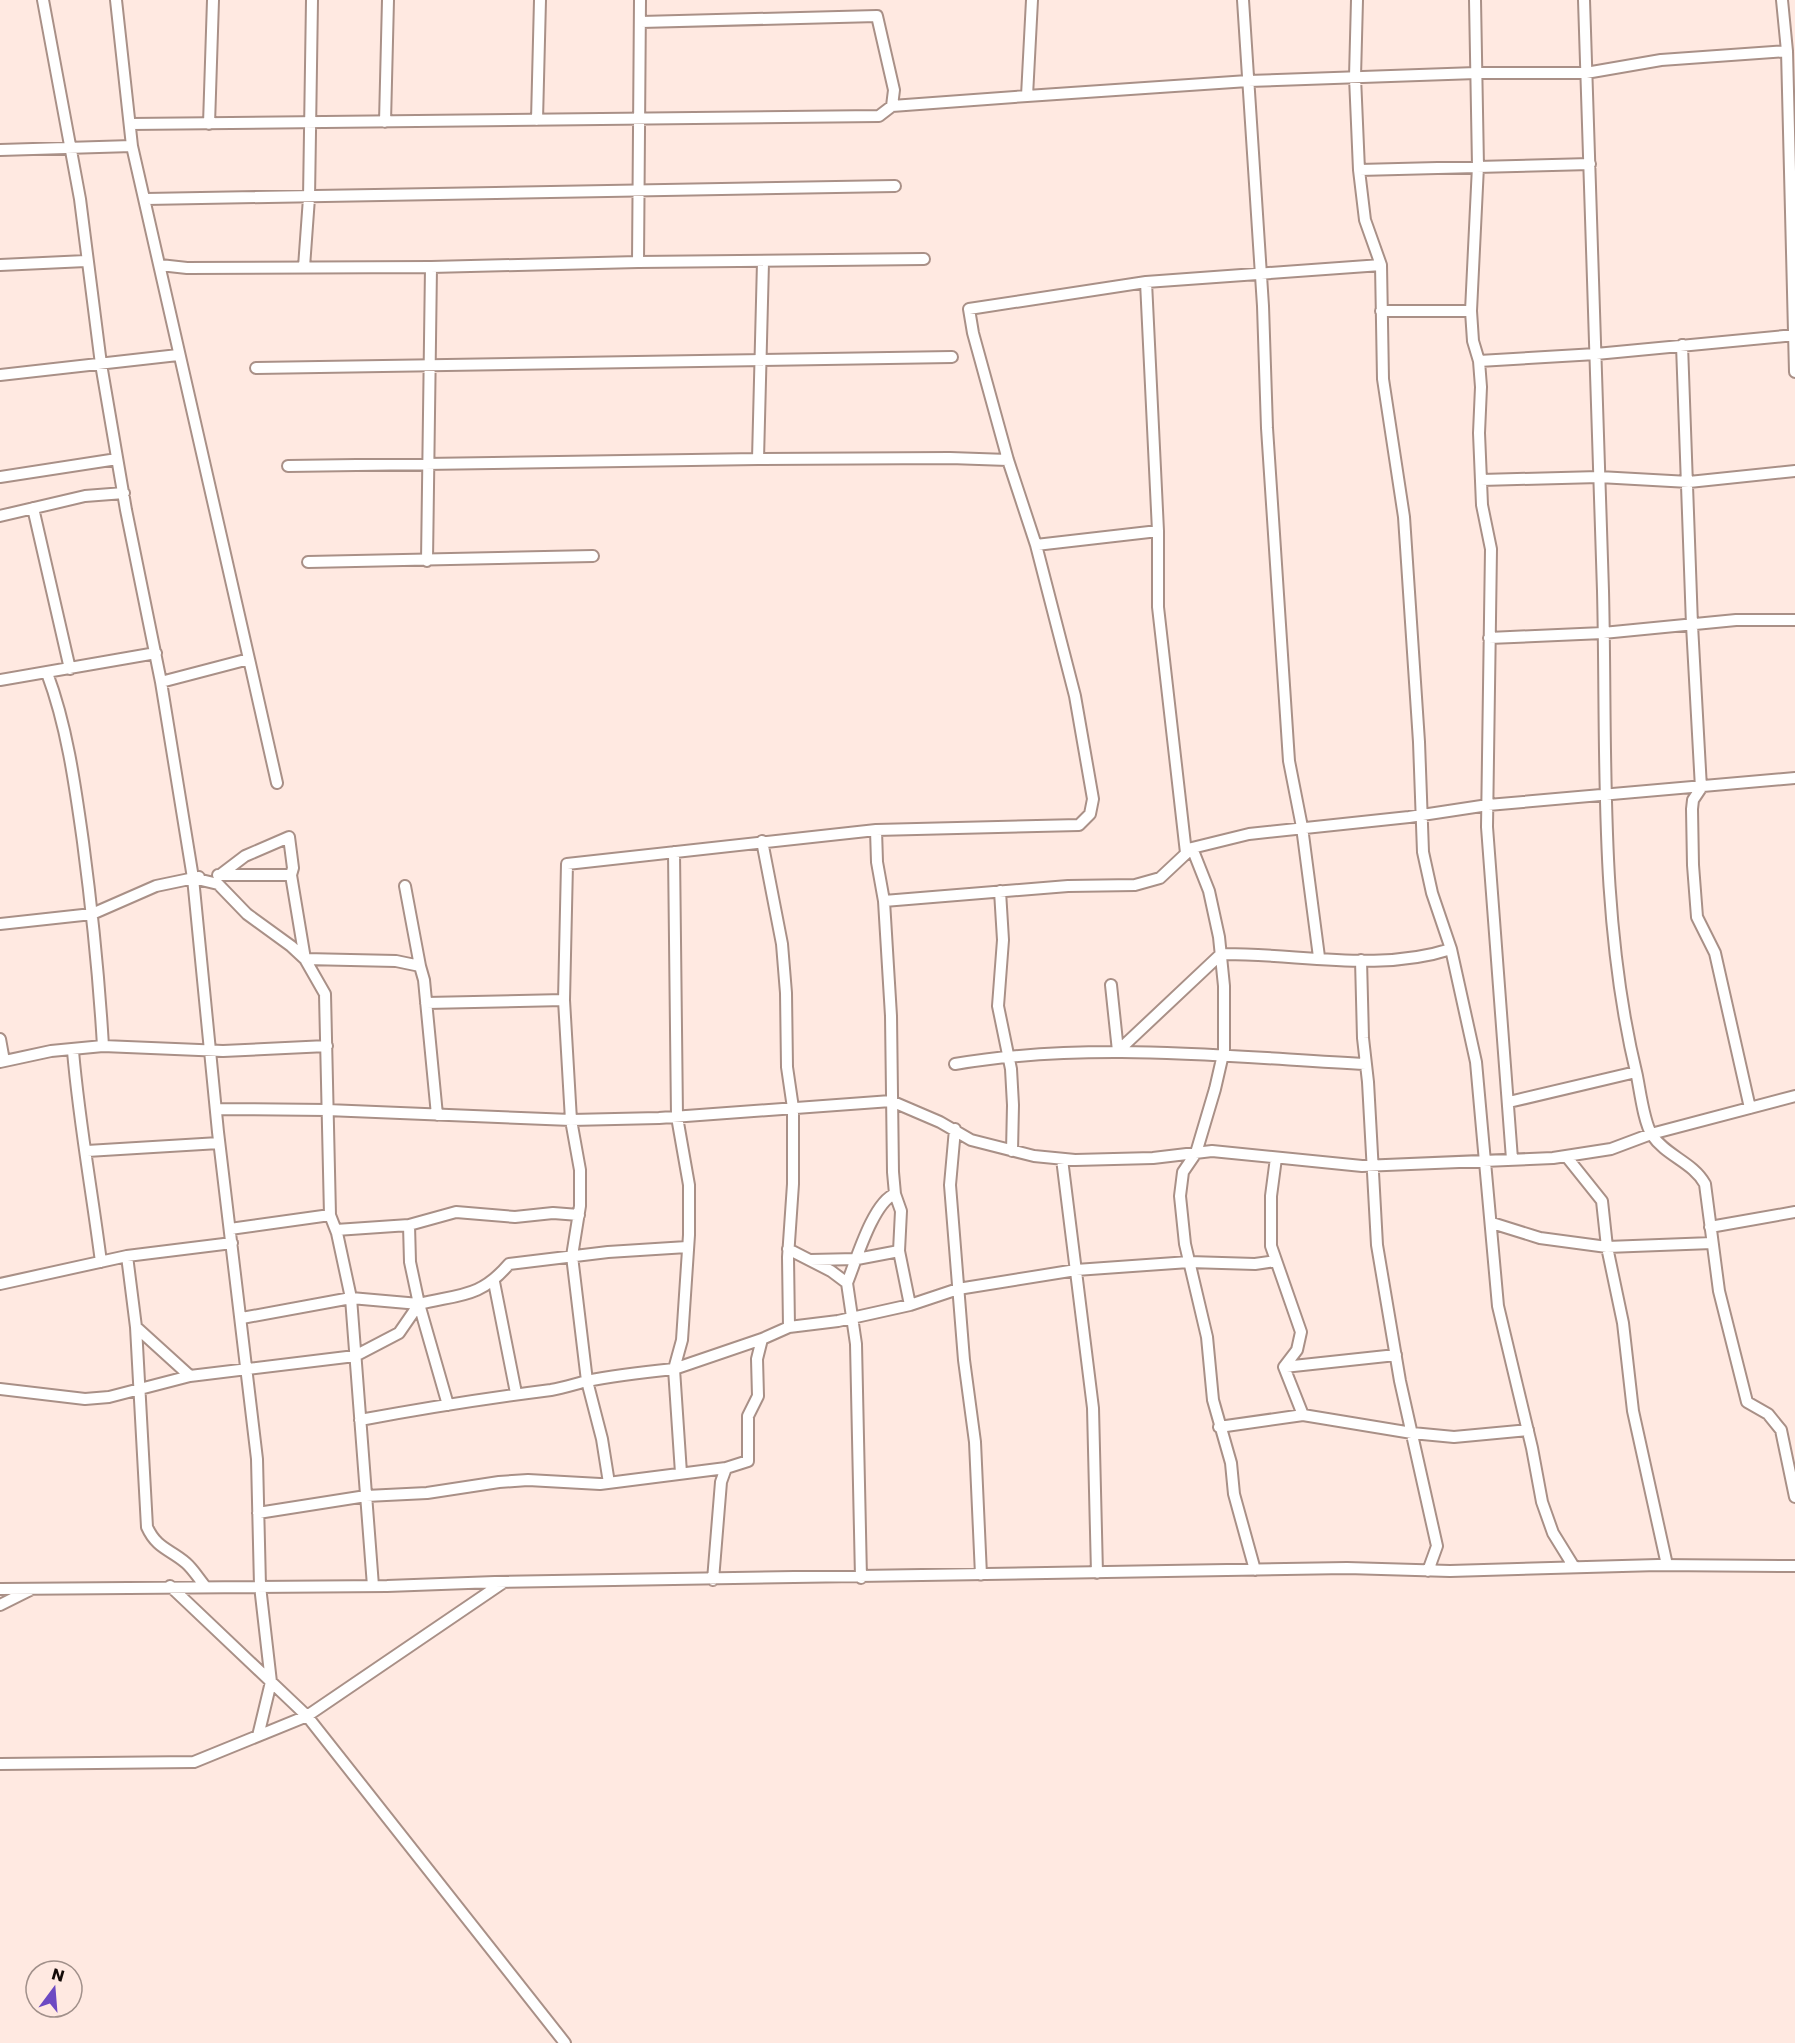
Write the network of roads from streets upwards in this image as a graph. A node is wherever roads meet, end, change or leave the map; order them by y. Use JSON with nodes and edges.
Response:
{"nodes":[{"id":1,"x":43,"y":0,"type":"edge"},
{"id":2,"x":116,"y":0,"type":"edge"},
{"id":3,"x":213,"y":0,"type":"edge"},
{"id":4,"x":312,"y":0,"type":"edge"},
{"id":5,"x":388,"y":0,"type":"edge"},
{"id":6,"x":540,"y":0,"type":"edge"},
{"id":7,"x":640,"y":0,"type":"edge"},
{"id":8,"x":1032,"y":0,"type":"edge"},
{"id":9,"x":1243,"y":0,"type":"edge"},
{"id":10,"x":1357,"y":0,"type":"edge"},
{"id":11,"x":1475,"y":0,"type":"edge"},
{"id":12,"x":1584,"y":0,"type":"edge"},
{"id":13,"x":1782,"y":0,"type":"edge"},
{"id":14,"x":641,"y":22,"type":"junction"},
{"id":15,"x":1787,"y":51,"type":"junction"},
{"id":16,"x":1476,"y":73,"type":"junction"},
{"id":17,"x":1586,"y":73,"type":"junction"},
{"id":18,"x":1355,"y":77,"type":"junction"},
{"id":19,"x":1248,"y":81,"type":"junction"},
{"id":20,"x":1027,"y":96,"type":"junction"},
{"id":21,"x":892,"y":106,"type":"junction"},
{"id":22,"x":639,"y":119,"type":"junction"},
{"id":23,"x":537,"y":120,"type":"junction"},
{"id":24,"x":311,"y":121,"type":"junction"},
{"id":25,"x":385,"y":122,"type":"junction"},
{"id":26,"x":130,"y":124,"type":"junction"},
{"id":27,"x":208,"y":124,"type":"junction"},
{"id":28,"x":132,"y":146,"type":"junction"},
{"id":29,"x":71,"y":149,"type":"junction"},
{"id":30,"x":0,"y":150,"type":"edge"},
{"id":31,"x":1791,"y":153,"type":"edge"},
{"id":32,"x":1590,"y":164,"type":"junction"},
{"id":33,"x":1478,"y":166,"type":"junction"},
{"id":34,"x":1359,"y":170,"type":"junction"},
{"id":35,"x":895,"y":186,"type":"dead end"},
{"id":36,"x":638,"y":190,"type":"junction"},
{"id":37,"x":309,"y":198,"type":"junction"},
{"id":38,"x":146,"y":199,"type":"junction"},
{"id":39,"x":924,"y":259,"type":"dead end"},
{"id":40,"x":86,"y":261,"type":"junction"},
{"id":41,"x":638,"y":261,"type":"junction"},
{"id":42,"x":763,"y":262,"type":"junction"},
{"id":43,"x":0,"y":265,"type":"edge"},
{"id":44,"x":160,"y":265,"type":"junction"},
{"id":45,"x":1381,"y":266,"type":"junction"},
{"id":46,"x":304,"y":267,"type":"junction"},
{"id":47,"x":431,"y":267,"type":"junction"},
{"id":48,"x":1259,"y":273,"type":"junction"},
{"id":49,"x":1146,"y":282,"type":"junction"},
{"id":50,"x":1381,"y":311,"type":"junction"},
{"id":51,"x":1471,"y":311,"type":"junction"},
{"id":52,"x":1794,"y":335,"type":"edge"},
{"id":53,"x":1682,"y":345,"type":"junction"},
{"id":54,"x":1596,"y":354,"type":"junction"},
{"id":55,"x":178,"y":355,"type":"junction"},
{"id":56,"x":952,"y":357,"type":"dead end"},
{"id":57,"x":762,"y":359,"type":"junction"},
{"id":58,"x":1479,"y":361,"type":"junction"},
{"id":59,"x":101,"y":364,"type":"junction"},
{"id":60,"x":430,"y":366,"type":"junction"},
{"id":61,"x":256,"y":368,"type":"dead end"},
{"id":62,"x":1795,"y":372,"type":"edge"},
{"id":63,"x":0,"y":375,"type":"edge"},
{"id":64,"x":117,"y":459,"type":"junction"},
{"id":65,"x":758,"y":459,"type":"junction"},
{"id":66,"x":1008,"y":460,"type":"junction"},
{"id":67,"x":429,"y":464,"type":"junction"},
{"id":68,"x":288,"y":466,"type":"dead end"},
{"id":69,"x":1795,"y":471,"type":"edge"},
{"id":70,"x":0,"y":477,"type":"edge"},
{"id":71,"x":1599,"y":477,"type":"junction"},
{"id":72,"x":1481,"y":480,"type":"junction"},
{"id":73,"x":1689,"y":482,"type":"junction"},
{"id":74,"x":124,"y":493,"type":"junction"},
{"id":75,"x":33,"y":508,"type":"junction"},
{"id":76,"x":0,"y":516,"type":"edge"},
{"id":77,"x":1158,"y":531,"type":"junction"},
{"id":78,"x":1036,"y":545,"type":"junction"},
{"id":79,"x":593,"y":556,"type":"dead end"},
{"id":80,"x":427,"y":561,"type":"junction"},
{"id":81,"x":308,"y":562,"type":"dead end"},
{"id":82,"x":1795,"y":620,"type":"edge"},
{"id":83,"x":1692,"y":625,"type":"junction"},
{"id":84,"x":1603,"y":633,"type":"junction"},
{"id":85,"x":1489,"y":638,"type":"junction"},
{"id":86,"x":156,"y":653,"type":"junction"},
{"id":87,"x":249,"y":658,"type":"junction"},
{"id":88,"x":70,"y":669,"type":"junction"},
{"id":89,"x":47,"y":673,"type":"junction"},
{"id":90,"x":0,"y":680,"type":"edge"},
{"id":91,"x":161,"y":682,"type":"junction"},
{"id":92,"x":1795,"y":778,"type":"edge"},
{"id":93,"x":277,"y":783,"type":"dead end"},
{"id":94,"x":1701,"y":788,"type":"junction"},
{"id":95,"x":1606,"y":794,"type":"junction"},
{"id":96,"x":1488,"y":805,"type":"junction"},
{"id":97,"x":1420,"y":816,"type":"junction"},
{"id":98,"x":1302,"y":827,"type":"junction"},
{"id":99,"x":876,"y":830,"type":"junction"},
{"id":100,"x":762,"y":842,"type":"junction"},
{"id":101,"x":1189,"y":850,"type":"junction"},
{"id":102,"x":674,"y":852,"type":"junction"},
{"id":103,"x":220,"y":875,"type":"junction"},
{"id":104,"x":291,"y":875,"type":"junction"},
{"id":105,"x":193,"y":878,"type":"junction"},
{"id":106,"x":405,"y":886,"type":"dead end"},
{"id":107,"x":1000,"y":891,"type":"junction"},
{"id":108,"x":884,"y":901,"type":"junction"},
{"id":109,"x":92,"y":914,"type":"junction"},
{"id":110,"x":0,"y":924,"type":"edge"},
{"id":111,"x":1451,"y":949,"type":"junction"},
{"id":112,"x":1221,"y":954,"type":"junction"},
{"id":113,"x":1318,"y":957,"type":"junction"},
{"id":114,"x":305,"y":959,"type":"junction"},
{"id":115,"x":1361,"y":960,"type":"junction"},
{"id":116,"x":420,"y":966,"type":"junction"},
{"id":117,"x":1111,"y":985,"type":"dead end"},
{"id":118,"x":564,"y":1000,"type":"junction"},
{"id":119,"x":426,"y":1003,"type":"junction"},
{"id":120,"x":0,"y":1039,"type":"edge"},
{"id":121,"x":103,"y":1046,"type":"junction"},
{"id":122,"x":327,"y":1046,"type":"junction"},
{"id":123,"x":212,"y":1050,"type":"junction"},
{"id":124,"x":73,"y":1051,"type":"junction"},
{"id":125,"x":1118,"y":1051,"type":"junction"},
{"id":126,"x":1007,"y":1055,"type":"junction"},
{"id":127,"x":1222,"y":1057,"type":"junction"},
{"id":128,"x":2,"y":1062,"type":"edge"},
{"id":129,"x":955,"y":1064,"type":"dead end"},
{"id":130,"x":1366,"y":1064,"type":"junction"},
{"id":131,"x":1636,"y":1072,"type":"junction"},
{"id":132,"x":1795,"y":1096,"type":"edge"},
{"id":133,"x":891,"y":1101,"type":"junction"},
{"id":134,"x":1509,"y":1102,"type":"junction"},
{"id":135,"x":793,"y":1108,"type":"junction"},
{"id":136,"x":1750,"y":1108,"type":"junction"},
{"id":137,"x":216,"y":1109,"type":"junction"},
{"id":138,"x":327,"y":1110,"type":"junction"},
{"id":139,"x":437,"y":1115,"type":"junction"},
{"id":140,"x":677,"y":1117,"type":"junction"},
{"id":141,"x":572,"y":1120,"type":"junction"},
{"id":142,"x":956,"y":1129,"type":"junction"},
{"id":143,"x":1651,"y":1134,"type":"junction"},
{"id":144,"x":219,"y":1143,"type":"junction"},
{"id":145,"x":87,"y":1151,"type":"junction"},
{"id":146,"x":1012,"y":1151,"type":"junction"},
{"id":147,"x":1196,"y":1153,"type":"junction"},
{"id":148,"x":1566,"y":1156,"type":"junction"},
{"id":149,"x":1062,"y":1158,"type":"junction"},
{"id":150,"x":1276,"y":1158,"type":"junction"},
{"id":151,"x":1512,"y":1159,"type":"junction"},
{"id":152,"x":1486,"y":1160,"type":"junction"},
{"id":153,"x":1372,"y":1165,"type":"junction"},
{"id":154,"x":895,"y":1194,"type":"junction"},
{"id":155,"x":1795,"y":1212,"type":"edge"},
{"id":156,"x":330,"y":1215,"type":"junction"},
{"id":157,"x":579,"y":1215,"type":"junction"},
{"id":158,"x":1491,"y":1223,"type":"junction"},
{"id":159,"x":409,"y":1225,"type":"junction"},
{"id":160,"x":1710,"y":1227,"type":"junction"},
{"id":161,"x":230,"y":1229,"type":"junction"},
{"id":162,"x":336,"y":1230,"type":"junction"},
{"id":163,"x":232,"y":1243,"type":"junction"},
{"id":164,"x":1712,"y":1243,"type":"junction"},
{"id":165,"x":687,"y":1247,"type":"junction"},
{"id":166,"x":1607,"y":1247,"type":"junction"},
{"id":167,"x":788,"y":1250,"type":"junction"},
{"id":168,"x":899,"y":1251,"type":"junction"},
{"id":169,"x":127,"y":1256,"type":"junction"},
{"id":170,"x":572,"y":1256,"type":"junction"},
{"id":171,"x":857,"y":1259,"type":"junction"},
{"id":172,"x":809,"y":1260,"type":"junction"},
{"id":173,"x":1276,"y":1261,"type":"junction"},
{"id":174,"x":101,"y":1262,"type":"junction"},
{"id":175,"x":1189,"y":1262,"type":"junction"},
{"id":176,"x":1076,"y":1270,"type":"junction"},
{"id":177,"x":494,"y":1282,"type":"junction"},
{"id":178,"x":847,"y":1283,"type":"junction"},
{"id":179,"x":0,"y":1284,"type":"edge"},
{"id":180,"x":958,"y":1289,"type":"junction"},
{"id":181,"x":351,"y":1298,"type":"junction"},
{"id":182,"x":419,"y":1304,"type":"junction"},
{"id":183,"x":910,"y":1305,"type":"junction"},
{"id":184,"x":851,"y":1317,"type":"junction"},
{"id":185,"x":242,"y":1318,"type":"junction"},
{"id":186,"x":136,"y":1327,"type":"junction"},
{"id":187,"x":789,"y":1328,"type":"junction"},
{"id":188,"x":762,"y":1339,"type":"junction"},
{"id":189,"x":1395,"y":1355,"type":"junction"},
{"id":190,"x":355,"y":1356,"type":"junction"},
{"id":191,"x":1284,"y":1367,"type":"junction"},
{"id":192,"x":674,"y":1369,"type":"junction"},
{"id":193,"x":247,"y":1371,"type":"junction"},
{"id":194,"x":190,"y":1376,"type":"junction"},
{"id":195,"x":586,"y":1381,"type":"junction"},
{"id":196,"x":141,"y":1387,"type":"junction"},
{"id":197,"x":0,"y":1389,"type":"edge"},
{"id":198,"x":516,"y":1393,"type":"junction"},
{"id":199,"x":448,"y":1405,"type":"junction"},
{"id":200,"x":1303,"y":1415,"type":"junction"},
{"id":201,"x":360,"y":1420,"type":"junction"},
{"id":202,"x":1219,"y":1427,"type":"junction"},
{"id":203,"x":1528,"y":1430,"type":"junction"},
{"id":204,"x":1412,"y":1433,"type":"junction"},
{"id":205,"x":726,"y":1468,"type":"junction"},
{"id":206,"x":681,"y":1473,"type":"junction"},
{"id":207,"x":609,"y":1483,"type":"junction"},
{"id":208,"x":366,"y":1496,"type":"junction"},
{"id":209,"x":1795,"y":1497,"type":"edge"},
{"id":210,"x":258,"y":1513,"type":"junction"},
{"id":211,"x":1667,"y":1565,"type":"junction"},
{"id":212,"x":1795,"y":1566,"type":"edge"},
{"id":213,"x":1574,"y":1567,"type":"junction"},
{"id":214,"x":1255,"y":1570,"type":"junction"},
{"id":215,"x":1428,"y":1571,"type":"junction"},
{"id":216,"x":1097,"y":1573,"type":"junction"},
{"id":217,"x":981,"y":1575,"type":"junction"},
{"id":218,"x":861,"y":1578,"type":"junction"},
{"id":219,"x":713,"y":1580,"type":"junction"},
{"id":220,"x":505,"y":1582,"type":"junction"},
{"id":221,"x":170,"y":1586,"type":"junction"},
{"id":222,"x":205,"y":1586,"type":"junction"},
{"id":223,"x":260,"y":1586,"type":"junction"},
{"id":224,"x":374,"y":1586,"type":"junction"},
{"id":225,"x":33,"y":1588,"type":"junction"},
{"id":226,"x":0,"y":1589,"type":"edge"},
{"id":227,"x":0,"y":1605,"type":"edge"},
{"id":228,"x":271,"y":1682,"type":"junction"},
{"id":229,"x":307,"y":1716,"type":"junction"},
{"id":230,"x":258,"y":1736,"type":"junction"},
{"id":231,"x":0,"y":1764,"type":"edge"},
{"id":232,"x":565,"y":2043,"type":"edge"}],
"edges":[{"from":1,"to":29,"type":"street"},
{"from":2,"to":26,"type":"street"},
{"from":3,"to":27,"type":"street"},
{"from":4,"to":24,"type":"street"},
{"from":5,"to":25,"type":"street"},
{"from":6,"to":23,"type":"street"},
{"from":7,"to":14,"type":"street"},
{"from":8,"to":20,"type":"street"},
{"from":9,"to":19,"type":"street"},
{"from":10,"to":18,"type":"street"},
{"from":11,"to":16,"type":"street"},
{"from":12,"to":17,"type":"street"},
{"from":13,"to":15,"type":"street"},
{"from":14,"to":21,"type":"street"},
{"from":14,"to":22,"type":"street"},
{"from":15,"to":17,"type":"street"},
{"from":15,"to":31,"type":"street"},
{"from":16,"to":17,"type":"street"},
{"from":16,"to":18,"type":"street"},
{"from":16,"to":33,"type":"street"},
{"from":17,"to":32,"type":"street"},
{"from":18,"to":19,"type":"street"},
{"from":18,"to":34,"type":"street"},
{"from":19,"to":20,"type":"street"},
{"from":19,"to":48,"type":"street"},
{"from":20,"to":21,"type":"street"},
{"from":21,"to":22,"type":"street"},
{"from":22,"to":23,"type":"street"},
{"from":22,"to":36,"type":"street"},
{"from":23,"to":25,"type":"street"},
{"from":24,"to":25,"type":"street"},
{"from":24,"to":27,"type":"street"},
{"from":24,"to":37,"type":"street"},
{"from":26,"to":27,"type":"street"},
{"from":26,"to":28,"type":"street"},
{"from":28,"to":29,"type":"street"},
{"from":28,"to":38,"type":"street"},
{"from":29,"to":30,"type":"street"},
{"from":29,"to":40,"type":"street"},
{"from":31,"to":52,"type":"street"},
{"from":32,"to":33,"type":"street"},
{"from":32,"to":54,"type":"street"},
{"from":33,"to":34,"type":"street"},
{"from":33,"to":51,"type":"street"},
{"from":34,"to":45,"type":"street"},
{"from":35,"to":36,"type":"street"},
{"from":36,"to":37,"type":"street"},
{"from":36,"to":41,"type":"street"},
{"from":37,"to":38,"type":"street"},
{"from":37,"to":46,"type":"street"},
{"from":38,"to":44,"type":"street"},
{"from":39,"to":42,"type":"street"},
{"from":40,"to":43,"type":"street"},
{"from":40,"to":59,"type":"street"},
{"from":41,"to":42,"type":"street"},
{"from":41,"to":47,"type":"street"},
{"from":42,"to":57,"type":"street"},
{"from":44,"to":46,"type":"street"},
{"from":44,"to":55,"type":"street"},
{"from":45,"to":48,"type":"street"},
{"from":45,"to":50,"type":"street"},
{"from":46,"to":47,"type":"street"},
{"from":47,"to":60,"type":"street"},
{"from":48,"to":49,"type":"street"},
{"from":48,"to":98,"type":"street"},
{"from":49,"to":66,"type":"street"},
{"from":49,"to":77,"type":"street"},
{"from":50,"to":51,"type":"street"},
{"from":50,"to":97,"type":"street"},
{"from":51,"to":58,"type":"street"},
{"from":52,"to":53,"type":"street"},
{"from":52,"to":62,"type":"street"},
{"from":53,"to":54,"type":"street"},
{"from":53,"to":73,"type":"street"},
{"from":54,"to":58,"type":"street"},
{"from":54,"to":71,"type":"street"},
{"from":55,"to":59,"type":"street"},
{"from":55,"to":87,"type":"street"},
{"from":56,"to":57,"type":"street"},
{"from":57,"to":60,"type":"street"},
{"from":57,"to":65,"type":"street"},
{"from":58,"to":72,"type":"street"},
{"from":59,"to":63,"type":"street"},
{"from":59,"to":64,"type":"street"},
{"from":60,"to":61,"type":"street"},
{"from":60,"to":67,"type":"street"},
{"from":64,"to":70,"type":"street"},
{"from":64,"to":74,"type":"street"},
{"from":65,"to":66,"type":"street"},
{"from":65,"to":67,"type":"street"},
{"from":66,"to":78,"type":"street"},
{"from":67,"to":68,"type":"street"},
{"from":67,"to":80,"type":"street"},
{"from":69,"to":73,"type":"street"},
{"from":71,"to":72,"type":"street"},
{"from":71,"to":73,"type":"street"},
{"from":71,"to":84,"type":"street"},
{"from":72,"to":85,"type":"street"},
{"from":73,"to":83,"type":"street"},
{"from":74,"to":75,"type":"street"},
{"from":74,"to":86,"type":"street"},
{"from":75,"to":76,"type":"street"},
{"from":75,"to":88,"type":"street"},
{"from":77,"to":78,"type":"street"},
{"from":77,"to":101,"type":"street"},
{"from":78,"to":99,"type":"street"},
{"from":79,"to":80,"type":"street"},
{"from":80,"to":81,"type":"street"},
{"from":82,"to":83,"type":"street"},
{"from":83,"to":84,"type":"street"},
{"from":83,"to":94,"type":"street"},
{"from":84,"to":85,"type":"street"},
{"from":84,"to":95,"type":"street"},
{"from":85,"to":96,"type":"street"},
{"from":86,"to":88,"type":"street"},
{"from":86,"to":91,"type":"street"},
{"from":87,"to":91,"type":"street"},
{"from":87,"to":93,"type":"street"},
{"from":88,"to":89,"type":"street"},
{"from":89,"to":90,"type":"street"},
{"from":89,"to":109,"type":"street"},
{"from":91,"to":105,"type":"street"},
{"from":92,"to":94,"type":"street"},
{"from":94,"to":95,"type":"street"},
{"from":94,"to":136,"type":"street"},
{"from":95,"to":96,"type":"street"},
{"from":95,"to":131,"type":"street"},
{"from":96,"to":97,"type":"street"},
{"from":96,"to":134,"type":"street"},
{"from":97,"to":98,"type":"street"},
{"from":97,"to":111,"type":"street"},
{"from":98,"to":101,"type":"street"},
{"from":98,"to":113,"type":"street"},
{"from":99,"to":100,"type":"street"},
{"from":99,"to":108,"type":"street"},
{"from":100,"to":102,"type":"street"},
{"from":100,"to":135,"type":"street"},
{"from":101,"to":107,"type":"street"},
{"from":101,"to":112,"type":"street"},
{"from":102,"to":118,"type":"street"},
{"from":102,"to":140,"type":"street"},
{"from":103,"to":104,"type":"street"},
{"from":103,"to":104,"type":"street"},
{"from":103,"to":105,"type":"street"},
{"from":104,"to":114,"type":"street"},
{"from":105,"to":109,"type":"street"},
{"from":105,"to":114,"type":"street"},
{"from":105,"to":123,"type":"street"},
{"from":106,"to":116,"type":"street"},
{"from":107,"to":108,"type":"street"},
{"from":107,"to":126,"type":"street"},
{"from":108,"to":133,"type":"street"},
{"from":109,"to":110,"type":"street"},
{"from":109,"to":121,"type":"street"},
{"from":111,"to":115,"type":"street"},
{"from":111,"to":152,"type":"street"},
{"from":112,"to":113,"type":"street"},
{"from":112,"to":125,"type":"street"},
{"from":112,"to":127,"type":"street"},
{"from":113,"to":115,"type":"street"},
{"from":114,"to":116,"type":"street"},
{"from":114,"to":122,"type":"street"},
{"from":115,"to":130,"type":"street"},
{"from":116,"to":119,"type":"street"},
{"from":117,"to":125,"type":"street"},
{"from":118,"to":119,"type":"street"},
{"from":118,"to":141,"type":"street"},
{"from":119,"to":139,"type":"street"},
{"from":120,"to":128,"type":"street"},
{"from":121,"to":123,"type":"street"},
{"from":121,"to":124,"type":"street"},
{"from":122,"to":123,"type":"street"},
{"from":122,"to":138,"type":"street"},
{"from":123,"to":137,"type":"street"},
{"from":124,"to":128,"type":"street"},
{"from":124,"to":145,"type":"street"},
{"from":125,"to":126,"type":"street"},
{"from":125,"to":127,"type":"street"},
{"from":126,"to":129,"type":"street"},
{"from":126,"to":146,"type":"street"},
{"from":127,"to":130,"type":"street"},
{"from":127,"to":147,"type":"street"},
{"from":130,"to":153,"type":"street"},
{"from":131,"to":134,"type":"street"},
{"from":131,"to":143,"type":"street"},
{"from":132,"to":136,"type":"street"},
{"from":133,"to":135,"type":"street"},
{"from":133,"to":142,"type":"street"},
{"from":133,"to":154,"type":"street"},
{"from":134,"to":151,"type":"street"},
{"from":135,"to":140,"type":"street"},
{"from":135,"to":167,"type":"street"},
{"from":136,"to":143,"type":"street"},
{"from":137,"to":138,"type":"street"},
{"from":137,"to":144,"type":"street"},
{"from":138,"to":139,"type":"street"},
{"from":138,"to":156,"type":"street"},
{"from":139,"to":141,"type":"street"},
{"from":140,"to":141,"type":"street"},
{"from":140,"to":165,"type":"street"},
{"from":141,"to":157,"type":"street"},
{"from":142,"to":146,"type":"street"},
{"from":142,"to":180,"type":"street"},
{"from":143,"to":148,"type":"street"},
{"from":143,"to":160,"type":"street"},
{"from":144,"to":145,"type":"street"},
{"from":144,"to":161,"type":"street"},
{"from":145,"to":174,"type":"street"},
{"from":146,"to":149,"type":"street"},
{"from":147,"to":149,"type":"street"},
{"from":147,"to":150,"type":"street"},
{"from":147,"to":175,"type":"street"},
{"from":148,"to":151,"type":"street"},
{"from":148,"to":166,"type":"street"},
{"from":149,"to":176,"type":"street"},
{"from":150,"to":153,"type":"street"},
{"from":150,"to":173,"type":"street"},
{"from":151,"to":152,"type":"street"},
{"from":152,"to":153,"type":"street"},
{"from":152,"to":158,"type":"street"},
{"from":153,"to":189,"type":"street"},
{"from":154,"to":168,"type":"street"},
{"from":154,"to":171,"type":"street"},
{"from":155,"to":160,"type":"street"},
{"from":156,"to":161,"type":"street"},
{"from":156,"to":162,"type":"street"},
{"from":157,"to":159,"type":"street"},
{"from":157,"to":170,"type":"street"},
{"from":158,"to":166,"type":"street"},
{"from":158,"to":203,"type":"street"},
{"from":159,"to":162,"type":"street"},
{"from":159,"to":182,"type":"street"},
{"from":160,"to":164,"type":"street"},
{"from":161,"to":163,"type":"street"},
{"from":162,"to":181,"type":"street"},
{"from":163,"to":169,"type":"street"},
{"from":163,"to":185,"type":"street"},
{"from":164,"to":166,"type":"street"},
{"from":164,"to":209,"type":"street"},
{"from":165,"to":170,"type":"street"},
{"from":165,"to":192,"type":"street"},
{"from":166,"to":211,"type":"street"},
{"from":167,"to":172,"type":"street"},
{"from":167,"to":187,"type":"street"},
{"from":168,"to":171,"type":"street"},
{"from":168,"to":183,"type":"street"},
{"from":169,"to":174,"type":"street"},
{"from":169,"to":186,"type":"street"},
{"from":170,"to":177,"type":"street"},
{"from":170,"to":195,"type":"street"},
{"from":171,"to":172,"type":"street"},
{"from":171,"to":178,"type":"street"},
{"from":172,"to":178,"type":"street"},
{"from":173,"to":175,"type":"street"},
{"from":173,"to":191,"type":"street"},
{"from":174,"to":179,"type":"street"},
{"from":175,"to":176,"type":"street"},
{"from":175,"to":202,"type":"street"},
{"from":176,"to":180,"type":"street"},
{"from":176,"to":216,"type":"street"},
{"from":177,"to":182,"type":"street"},
{"from":177,"to":198,"type":"street"},
{"from":178,"to":184,"type":"street"},
{"from":180,"to":183,"type":"street"},
{"from":180,"to":217,"type":"street"},
{"from":181,"to":182,"type":"street"},
{"from":181,"to":185,"type":"street"},
{"from":181,"to":190,"type":"street"},
{"from":182,"to":190,"type":"street"},
{"from":182,"to":199,"type":"street"},
{"from":183,"to":184,"type":"street"},
{"from":184,"to":187,"type":"street"},
{"from":184,"to":218,"type":"street"},
{"from":185,"to":193,"type":"street"},
{"from":186,"to":194,"type":"street"},
{"from":186,"to":196,"type":"street"},
{"from":187,"to":188,"type":"street"},
{"from":188,"to":192,"type":"street"},
{"from":188,"to":205,"type":"street"},
{"from":189,"to":191,"type":"street"},
{"from":189,"to":204,"type":"street"},
{"from":190,"to":193,"type":"street"},
{"from":190,"to":201,"type":"street"},
{"from":191,"to":200,"type":"street"},
{"from":192,"to":195,"type":"street"},
{"from":192,"to":206,"type":"street"},
{"from":193,"to":194,"type":"street"},
{"from":193,"to":210,"type":"street"},
{"from":194,"to":196,"type":"street"},
{"from":195,"to":198,"type":"street"},
{"from":195,"to":207,"type":"street"},
{"from":196,"to":197,"type":"street"},
{"from":196,"to":222,"type":"street"},
{"from":198,"to":199,"type":"street"},
{"from":199,"to":201,"type":"street"},
{"from":200,"to":202,"type":"street"},
{"from":200,"to":204,"type":"street"},
{"from":201,"to":208,"type":"street"},
{"from":202,"to":214,"type":"street"},
{"from":203,"to":204,"type":"street"},
{"from":203,"to":213,"type":"street"},
{"from":204,"to":215,"type":"street"},
{"from":205,"to":206,"type":"street"},
{"from":205,"to":219,"type":"street"},
{"from":206,"to":207,"type":"street"},
{"from":207,"to":208,"type":"street"},
{"from":208,"to":210,"type":"street"},
{"from":208,"to":224,"type":"street"},
{"from":210,"to":223,"type":"street"},
{"from":211,"to":212,"type":"street"},
{"from":211,"to":213,"type":"street"},
{"from":213,"to":215,"type":"street"},
{"from":214,"to":215,"type":"street"},
{"from":214,"to":216,"type":"street"},
{"from":216,"to":217,"type":"street"},
{"from":217,"to":218,"type":"street"},
{"from":218,"to":219,"type":"street"},
{"from":219,"to":220,"type":"street"},
{"from":220,"to":224,"type":"street"},
{"from":220,"to":229,"type":"street"},
{"from":221,"to":222,"type":"street"},
{"from":221,"to":225,"type":"street"},
{"from":221,"to":228,"type":"street"},
{"from":222,"to":223,"type":"street"},
{"from":223,"to":224,"type":"street"},
{"from":223,"to":228,"type":"street"},
{"from":225,"to":226,"type":"street"},
{"from":225,"to":227,"type":"street"},
{"from":228,"to":229,"type":"street"},
{"from":228,"to":230,"type":"street"},
{"from":229,"to":230,"type":"street"},
{"from":229,"to":232,"type":"street"},
{"from":230,"to":231,"type":"street"}]}
